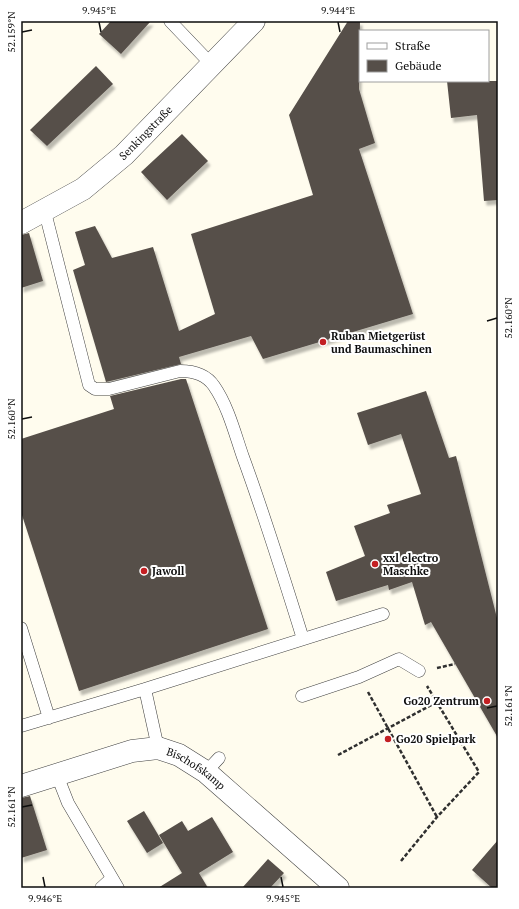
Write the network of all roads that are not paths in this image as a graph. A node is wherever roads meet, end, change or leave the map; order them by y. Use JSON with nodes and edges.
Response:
{"nodes":[{"id":1,"x":170,"y":21,"type":"edge"},
{"id":2,"x":254,"y":21,"type":"edge"},
{"id":3,"x":212,"y":65,"type":"junction"},
{"id":4,"x":45,"y":212,"type":"junction"},
{"id":5,"x":21,"y":223,"type":"edge"},
{"id":6,"x":383,"y":614,"type":"dead end"},
{"id":7,"x":21,"y":628,"type":"edge"},
{"id":8,"x":303,"y":639,"type":"junction"},
{"id":9,"x":419,"y":671,"type":"road end"},
{"id":10,"x":145,"y":689,"type":"junction"},
{"id":11,"x":302,"y":696,"type":"dead end"},
{"id":12,"x":49,"y":718,"type":"junction"},
{"id":13,"x":21,"y":726,"type":"edge"},
{"id":14,"x":158,"y":748,"type":"junction"},
{"id":15,"x":57,"y":775,"type":"junction"},
{"id":16,"x":21,"y":786,"type":"edge"},
{"id":17,"x":115,"y":883,"type":"edge"},
{"id":18,"x":101,"y":888,"type":"edge"},
{"id":19,"x":338,"y":888,"type":"edge"}],
"edges":[{"from":1,"to":3,"type":"lane"},
{"from":2,"to":3,"type":"street","name":"Senkingstraße"},
{"from":3,"to":4,"type":"street","name":"Senkingstraße"},
{"from":4,"to":5,"type":"street","name":"Senkingstraße"},
{"from":4,"to":8,"type":"lane"},
{"from":6,"to":8,"type":"lane"},
{"from":7,"to":12,"type":"lane"},
{"from":8,"to":10,"type":"lane"},
{"from":9,"to":11,"type":"lane"},
{"from":10,"to":12,"type":"lane"},
{"from":10,"to":14,"type":"lane"},
{"from":12,"to":13,"type":"lane"},
{"from":14,"to":15,"type":"street","name":"Bischofskamp"},
{"from":14,"to":19,"type":"street","name":"Bischofskamp"},
{"from":15,"to":16,"type":"street","name":"Bischofskamp"},
{"from":15,"to":17,"type":"lane"},
{"from":17,"to":18,"type":"lane"}]}
